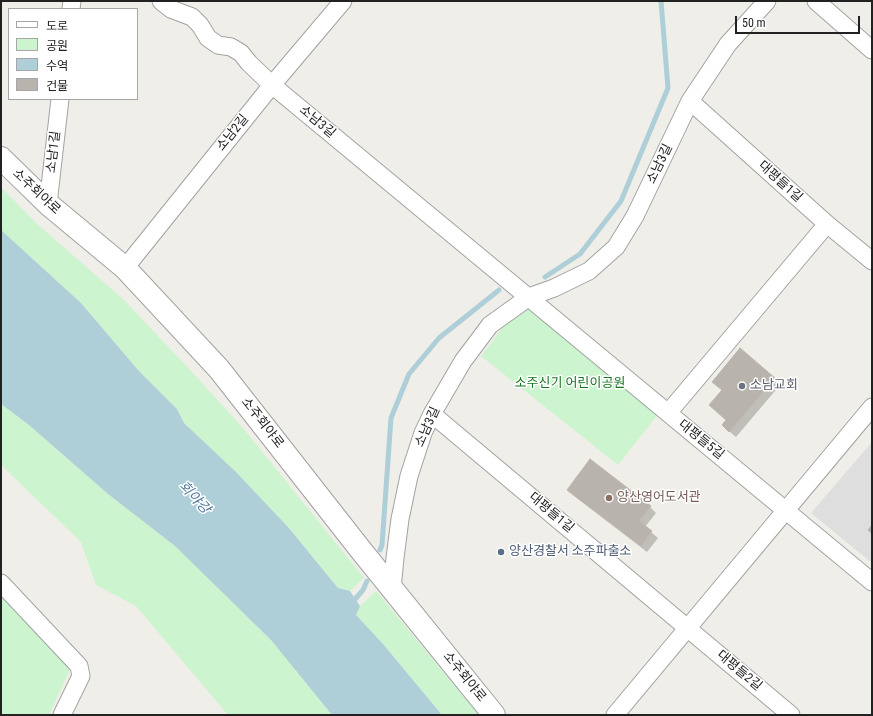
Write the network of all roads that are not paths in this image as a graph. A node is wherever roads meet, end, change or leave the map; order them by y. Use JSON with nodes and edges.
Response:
{"nodes":[{"id":1,"x":161,"y":1,"type":"edge"},
{"id":2,"x":343,"y":1,"type":"edge"},
{"id":3,"x":767,"y":1,"type":"edge"},
{"id":4,"x":816,"y":1,"type":"edge"},
{"id":5,"x":872,"y":50,"type":"edge"},
{"id":6,"x":272,"y":85,"type":"junction"},
{"id":7,"x":60,"y":100,"type":"edge"},
{"id":8,"x":690,"y":101,"type":"junction"},
{"id":9,"x":1,"y":158,"type":"edge"},
{"id":10,"x":48,"y":204,"type":"junction"},
{"id":11,"x":827,"y":224,"type":"junction"},
{"id":12,"x":872,"y":261,"type":"edge"},
{"id":13,"x":125,"y":268,"type":"junction"},
{"id":14,"x":529,"y":298,"type":"junction"},
{"id":15,"x":872,"y":407,"type":"edge"},
{"id":16,"x":668,"y":413,"type":"junction"},
{"id":17,"x":432,"y":414,"type":"junction"},
{"id":18,"x":787,"y":510,"type":"junction"},
{"id":19,"x":872,"y":582,"type":"edge"},
{"id":20,"x":1,"y":583,"type":"edge"},
{"id":21,"x":392,"y":588,"type":"junction"},
{"id":22,"x":688,"y":627,"type":"junction"},
{"id":23,"x":62,"y":715,"type":"edge"},
{"id":24,"x":494,"y":715,"type":"edge"},
{"id":25,"x":615,"y":715,"type":"edge"},
{"id":26,"x":791,"y":715,"type":"edge"}],
"edges":[{"from":1,"to":6,"type":"street"},
{"from":2,"to":6,"type":"street","name":"소남2길"},
{"from":3,"to":8,"type":"street","name":"소남3길"},
{"from":4,"to":5,"type":"street"},
{"from":6,"to":13,"type":"street","name":"소남2길"},
{"from":6,"to":14,"type":"street","name":"소남3길"},
{"from":7,"to":10,"type":"street","name":"소남1길"},
{"from":8,"to":11,"type":"street","name":"대평들1길"},
{"from":8,"to":14,"type":"street","name":"소남3길"},
{"from":9,"to":10,"type":"street","name":"소주회야로"},
{"from":10,"to":13,"type":"street","name":"소주회야로"},
{"from":11,"to":12,"type":"street","name":"대평들1길"},
{"from":11,"to":16,"type":"street"},
{"from":13,"to":21,"type":"street","name":"소주회야로"},
{"from":14,"to":16,"type":"street","name":"대평들5길"},
{"from":14,"to":17,"type":"street","name":"소남3길"},
{"from":15,"to":18,"type":"street"},
{"from":16,"to":18,"type":"street","name":"대평들5길"},
{"from":17,"to":21,"type":"street","name":"소남3길"},
{"from":17,"to":22,"type":"street","name":"대평들1길"},
{"from":18,"to":19,"type":"street","name":"대평들5길"},
{"from":18,"to":22,"type":"street"},
{"from":20,"to":23,"type":"street"},
{"from":21,"to":24,"type":"street","name":"소주회야로"},
{"from":22,"to":25,"type":"street"},
{"from":22,"to":26,"type":"street","name":"대평들2길"}]}
